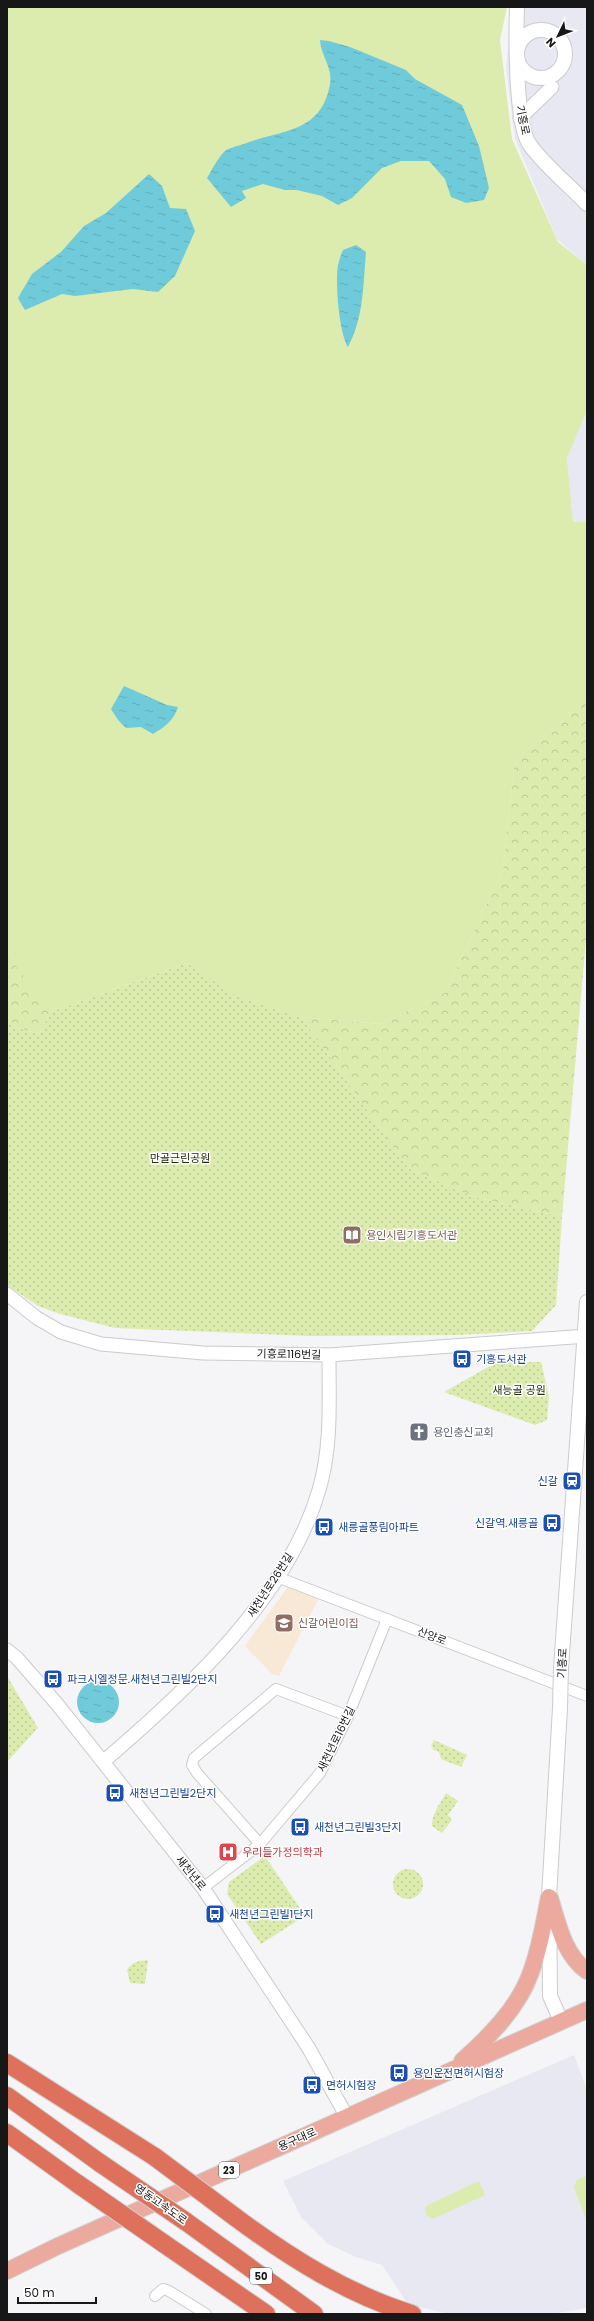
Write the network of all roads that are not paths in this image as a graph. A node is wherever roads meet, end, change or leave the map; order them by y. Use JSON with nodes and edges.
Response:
{"nodes":[{"id":1,"x":517,"y":7,"type":"edge"},
{"id":2,"x":552,"y":87,"type":"dead end"},
{"id":3,"x":520,"y":118,"type":"junction"},
{"id":4,"x":587,"y":204,"type":"edge"},
{"id":5,"x":7,"y":1294,"type":"edge"},
{"id":6,"x":587,"y":1302,"type":"edge"},
{"id":7,"x":586,"y":1336,"type":"edge"},
{"id":8,"x":329,"y":1355,"type":"junction"},
{"id":9,"x":277,"y":1577,"type":"junction"},
{"id":10,"x":387,"y":1619,"type":"junction"},
{"id":11,"x":7,"y":1650,"type":"edge"},
{"id":12,"x":587,"y":1696,"type":"edge"},
{"id":13,"x":348,"y":1716,"type":"junction"},
{"id":14,"x":104,"y":1761,"type":"junction"},
{"id":15,"x":260,"y":1844,"type":"junction"},
{"id":16,"x":203,"y":1888,"type":"junction"},
{"id":17,"x":549,"y":1897,"type":"junction"},
{"id":18,"x":587,"y":1971,"type":"edge"},
{"id":19,"x":587,"y":2010,"type":"edge"},
{"id":20,"x":561,"y":2021,"type":"junction"},
{"id":21,"x":7,"y":2063,"type":"edge"},
{"id":22,"x":452,"y":2070,"type":"junction"},
{"id":23,"x":7,"y":2096,"type":"edge"},
{"id":24,"x":347,"y":2117,"type":"junction"},
{"id":25,"x":7,"y":2133,"type":"edge"},
{"id":26,"x":7,"y":2271,"type":"edge"},
{"id":27,"x":155,"y":2296,"type":"dead end"},
{"id":28,"x":206,"y":2314,"type":"edge"},
{"id":29,"x":266,"y":2314,"type":"edge"},
{"id":30,"x":314,"y":2314,"type":"edge"},
{"id":31,"x":412,"y":2314,"type":"edge"}],
"edges":[{"from":1,"to":3,"type":"main road","name":"기흥로"},
{"from":2,"to":3,"type":"street"},
{"from":3,"to":4,"type":"main road","name":"기흥로"},
{"from":5,"to":8,"type":"street","name":"기흥로116번길"},
{"from":6,"to":7,"type":"main road","name":"기흥로"},
{"from":7,"to":8,"type":"street","name":"기흥로116번길"},
{"from":7,"to":17,"type":"main road","name":"기흥로","bridge":true},
{"from":8,"to":9,"type":"street","name":"새천년로26번길"},
{"from":9,"to":10,"type":"street","name":"산양로"},
{"from":9,"to":14,"type":"street","name":"새천년로26번길"},
{"from":10,"to":12,"type":"street","name":"산양로"},
{"from":10,"to":13,"type":"street","name":"새천년로16번길"},
{"from":11,"to":14,"type":"street","name":"새천년로"},
{"from":13,"to":15,"type":"street","name":"새천년로16번길"},
{"from":13,"to":15,"type":"street"},
{"from":14,"to":16,"type":"street","name":"새천년로"},
{"from":15,"to":16,"type":"street","name":"새천년로16번길"},
{"from":16,"to":24,"type":"street","name":"새천년로"},
{"from":17,"to":18,"type":"main road"},
{"from":17,"to":20,"type":"main road","name":"기흥로"},
{"from":17,"to":22,"type":"main road"},
{"from":19,"to":20,"type":"main road","name":"용구대로","number":"23"},
{"from":20,"to":22,"type":"main road","name":"용구대로","number":"23"},
{"from":21,"to":31,"type":"highway","bridge":true},
{"from":22,"to":24,"type":"main road","name":"용구대로","number":"23"},
{"from":23,"to":30,"type":"highway","name":"영동고속도로","number":"50","bridge":true},
{"from":24,"to":26,"type":"main road","name":"용구대로","number":"23"},
{"from":25,"to":29,"type":"highway","number":"50","bridge":true},
{"from":27,"to":28,"type":"street"}]}
